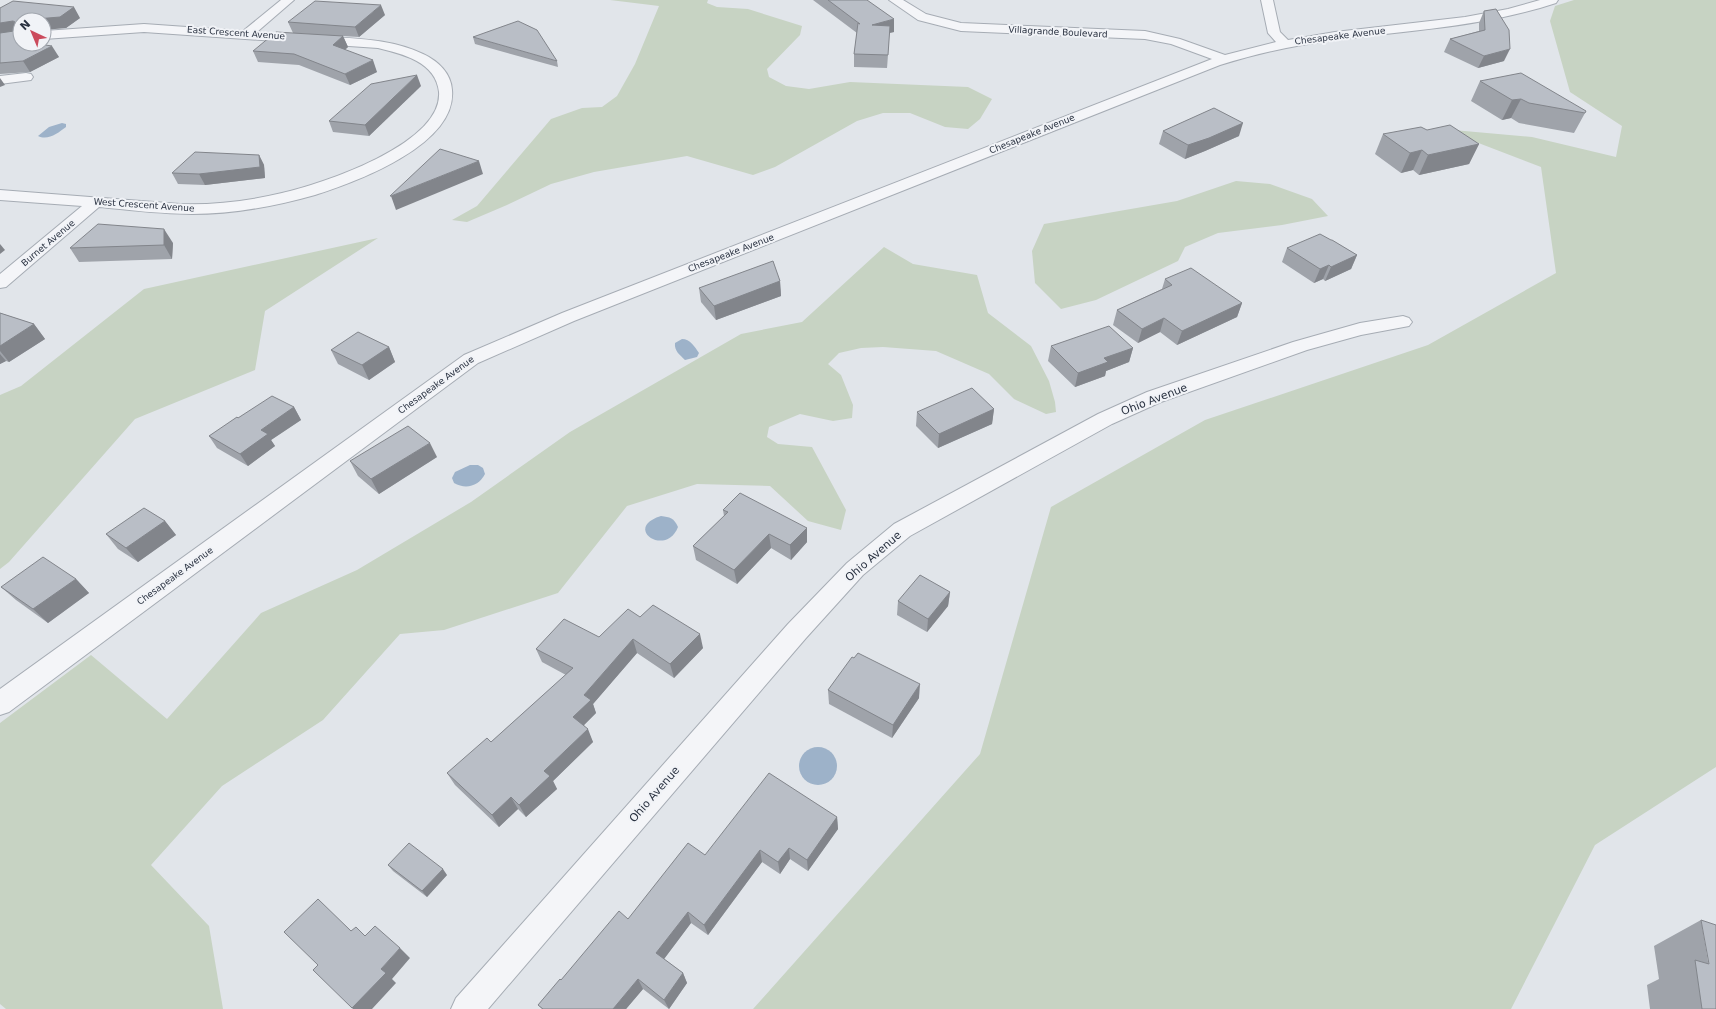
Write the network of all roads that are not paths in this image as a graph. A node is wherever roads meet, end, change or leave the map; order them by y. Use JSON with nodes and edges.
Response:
{"nodes":[{"id":1,"x":288,"y":0,"type":"edge"},
{"id":2,"x":895,"y":0,"type":"edge"},
{"id":3,"x":1267,"y":0,"type":"edge"},
{"id":4,"x":1552,"y":0,"type":"edge"},
{"id":5,"x":52,"y":34,"type":"edge"},
{"id":6,"x":246,"y":34,"type":"junction"},
{"id":7,"x":1284,"y":43,"type":"junction"},
{"id":8,"x":1224,"y":59,"type":"junction"},
{"id":9,"x":26,"y":77,"type":"dead end"},
{"id":10,"x":0,"y":80,"type":"edge"},
{"id":11,"x":436,"y":122,"type":"joint"},
{"id":12,"x":0,"y":195,"type":"edge"},
{"id":13,"x":96,"y":202,"type":"junction"},
{"id":14,"x":0,"y":283,"type":"edge"},
{"id":15,"x":1403,"y":322,"type":"dead end"},
{"id":16,"x":0,"y":704,"type":"edge"},
{"id":17,"x":467,"y":1009,"type":"edge"}],
"edges":[{"from":1,"to":6,"type":"street"},
{"from":2,"to":8,"type":"street","name":"Villagrande Boulevard"},
{"from":3,"to":7,"type":"street"},
{"from":4,"to":7,"type":"street","name":"Chesapeake Avenue"},
{"from":5,"to":6,"type":"street","name":"East Crescent Avenue"},
{"from":6,"to":11,"type":"street","name":"East Crescent Avenue"},
{"from":7,"to":8,"type":"street","name":"Chesapeake Avenue"},
{"from":8,"to":16,"type":"street","name":"Chesapeake Avenue"},
{"from":9,"to":10,"type":"street"},
{"from":11,"to":13,"type":"street","name":"West Crescent Avenue"},
{"from":12,"to":13,"type":"street","name":"West Crescent Avenue"},
{"from":13,"to":14,"type":"street","name":"Burnet Avenue"},
{"from":15,"to":17,"type":"street","name":"Ohio Avenue"}]}
